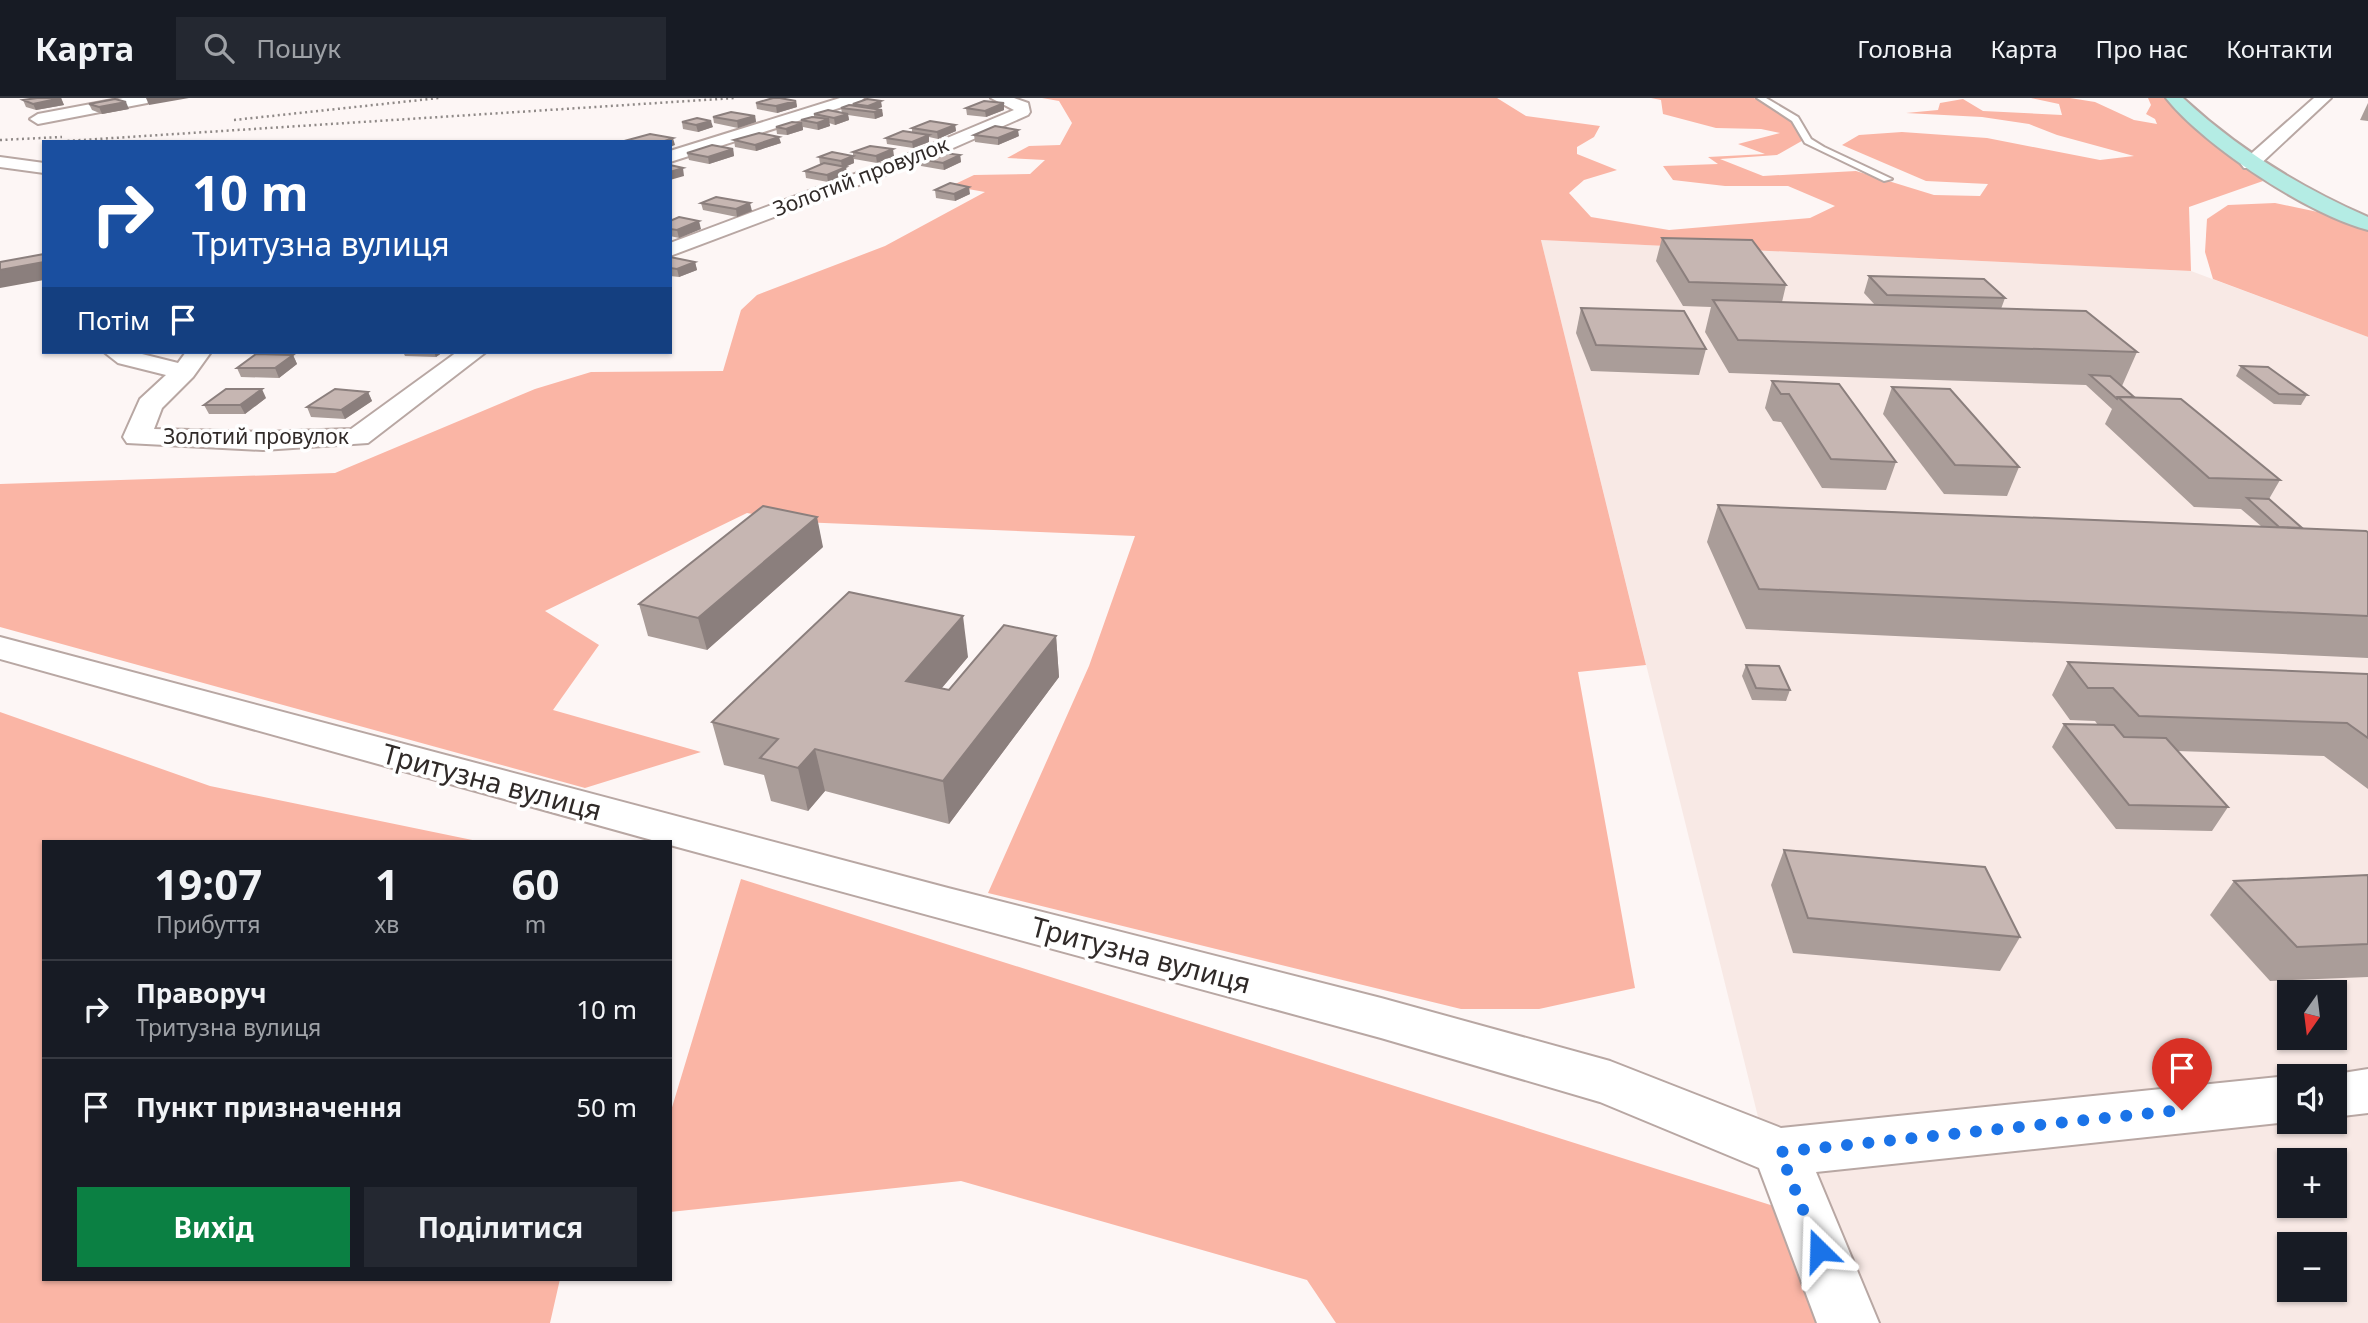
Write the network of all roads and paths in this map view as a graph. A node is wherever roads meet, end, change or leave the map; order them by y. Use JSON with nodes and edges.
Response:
{"nodes":[{"id":1,"x":147,"y":98,"type":"edge"},
{"id":2,"x":856,"y":98,"type":"edge"},
{"id":3,"x":999,"y":98,"type":"edge"},
{"id":4,"x":1761,"y":98,"type":"edge"},
{"id":5,"x":2174,"y":98,"type":"edge"},
{"id":6,"x":2323,"y":98,"type":"edge"},
{"id":7,"x":38,"y":119,"type":"dead end"},
{"id":8,"x":672,"y":156,"type":"edge"},
{"id":9,"x":0,"y":162,"type":"edge"},
{"id":10,"x":2250,"y":164,"type":"junction"},
{"id":11,"x":42,"y":168,"type":"edge"},
{"id":12,"x":1887,"y":179,"type":"dead end"},
{"id":13,"x":2368,"y":224,"type":"edge"},
{"id":14,"x":672,"y":249,"type":"edge"},
{"id":15,"x":120,"y":354,"type":"edge"},
{"id":16,"x":470,"y":354,"type":"edge"},
{"id":17,"x":191,"y":362,"type":"edge"},
{"id":18,"x":0,"y":648,"type":"edge"},
{"id":19,"x":2368,"y":1091,"type":"edge"},
{"id":20,"x":2347,"y":1093,"type":"edge"},
{"id":21,"x":2277,"y":1100,"type":"edge"},
{"id":22,"x":1780,"y":1152,"type":"junction"},
{"id":23,"x":1848,"y":1323,"type":"edge"}],
"edges":[{"from":1,"to":7,"type":"street"},
{"from":2,"to":8,"type":"street"},
{"from":3,"to":14,"type":"street","name":"Золотий провулок"},
{"from":4,"to":12,"type":"lane"},
{"from":5,"to":10,"type":"main road"},
{"from":6,"to":10,"type":"street"},
{"from":9,"to":11,"type":"street"},
{"from":10,"to":13,"type":"main road"},
{"from":15,"to":17,"type":"street"},
{"from":16,"to":17,"type":"street","name":"Золотий провулок"},
{"from":18,"to":22,"type":"street","name":"Тритузна вулиця"},
{"from":19,"to":20,"type":"street"},
{"from":21,"to":22,"type":"street","name":"Тритузна вулиця"},
{"from":22,"to":23,"type":"street"}]}
